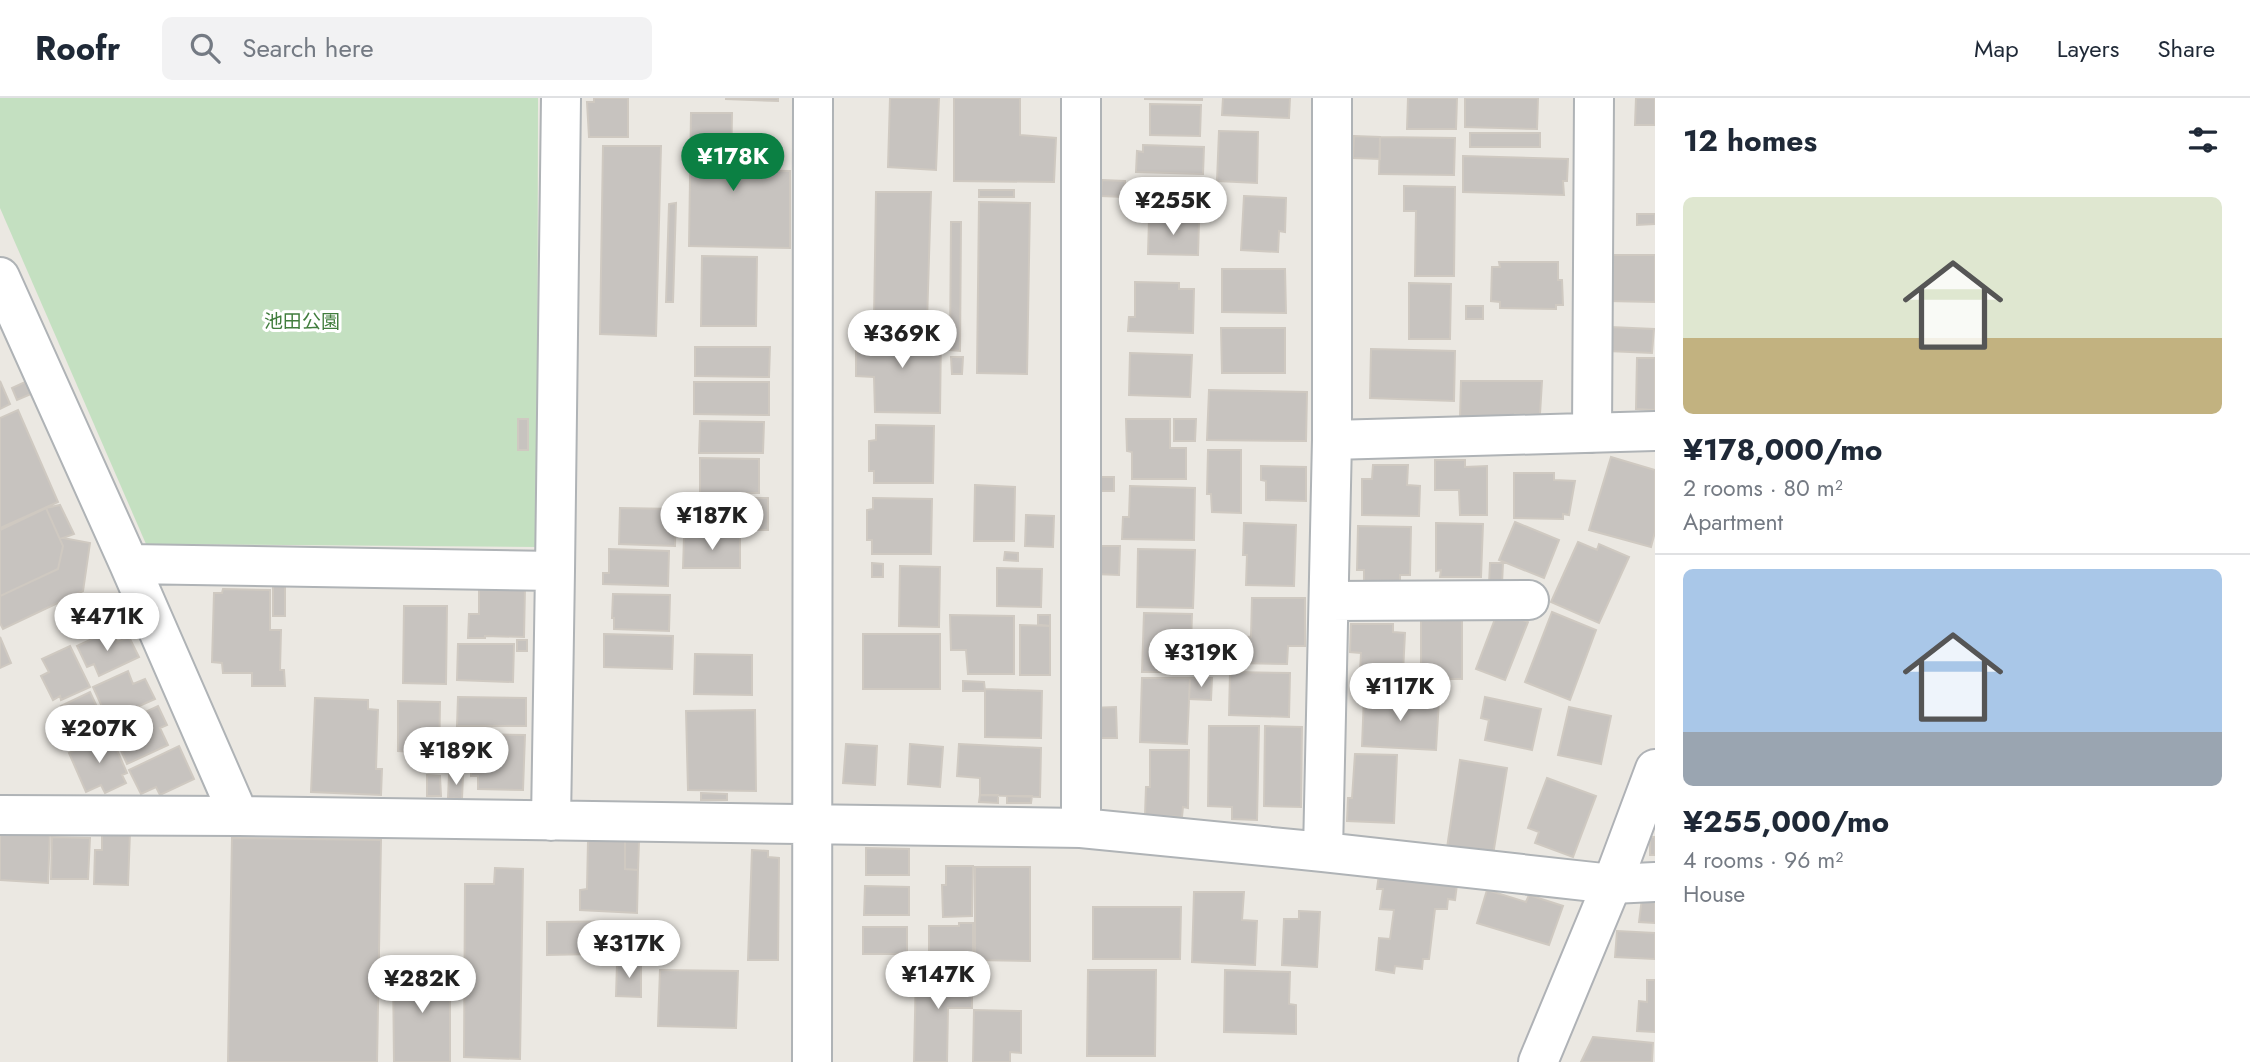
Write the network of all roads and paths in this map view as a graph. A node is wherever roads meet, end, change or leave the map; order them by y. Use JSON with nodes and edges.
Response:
{"nodes":[{"id":1,"x":561,"y":98,"type":"edge"},
{"id":2,"x":813,"y":98,"type":"edge"},
{"id":3,"x":1081,"y":98,"type":"edge"},
{"id":4,"x":1332,"y":98,"type":"edge"},
{"id":5,"x":1594,"y":98,"type":"edge"},
{"id":6,"x":0,"y":277,"type":"edge"},
{"id":7,"x":1655,"y":430,"type":"edge"},
{"id":8,"x":1592,"y":433,"type":"junction"},
{"id":9,"x":1332,"y":440,"type":"junction"},
{"id":10,"x":129,"y":564,"type":"junction"},
{"id":11,"x":555,"y":571,"type":"junction"},
{"id":12,"x":1529,"y":600,"type":"dead end"},
{"id":13,"x":1329,"y":601,"type":"junction"},
{"id":14,"x":1655,"y":769,"type":"edge"},
{"id":15,"x":0,"y":815,"type":"edge"},
{"id":16,"x":239,"y":816,"type":"junction"},
{"id":17,"x":551,"y":821,"type":"junction"},
{"id":18,"x":814,"y":826,"type":"junction"},
{"id":19,"x":1081,"y":828,"type":"junction"},
{"id":20,"x":1323,"y":852,"type":"junction"},
{"id":21,"x":1655,"y":882,"type":"edge"},
{"id":22,"x":1612,"y":884,"type":"junction"},
{"id":23,"x":812,"y":1062,"type":"edge"},
{"id":24,"x":1538,"y":1062,"type":"edge"}],
"edges":[{"from":1,"to":11,"type":"street"},
{"from":2,"to":18,"type":"street"},
{"from":3,"to":19,"type":"street"},
{"from":4,"to":9,"type":"street"},
{"from":5,"to":8,"type":"street"},
{"from":6,"to":10,"type":"street"},
{"from":7,"to":8,"type":"street"},
{"from":8,"to":9,"type":"street"},
{"from":9,"to":13,"type":"street"},
{"from":10,"to":11,"type":"street"},
{"from":10,"to":16,"type":"street"},
{"from":11,"to":17,"type":"street"},
{"from":12,"to":13,"type":"street"},
{"from":13,"to":20,"type":"street"},
{"from":14,"to":22,"type":"street"},
{"from":15,"to":16,"type":"street"},
{"from":16,"to":17,"type":"street"},
{"from":17,"to":18,"type":"street"},
{"from":18,"to":19,"type":"street"},
{"from":18,"to":23,"type":"street"},
{"from":19,"to":20,"type":"street"},
{"from":20,"to":22,"type":"street"},
{"from":21,"to":22,"type":"street"},
{"from":22,"to":24,"type":"street"}]}
